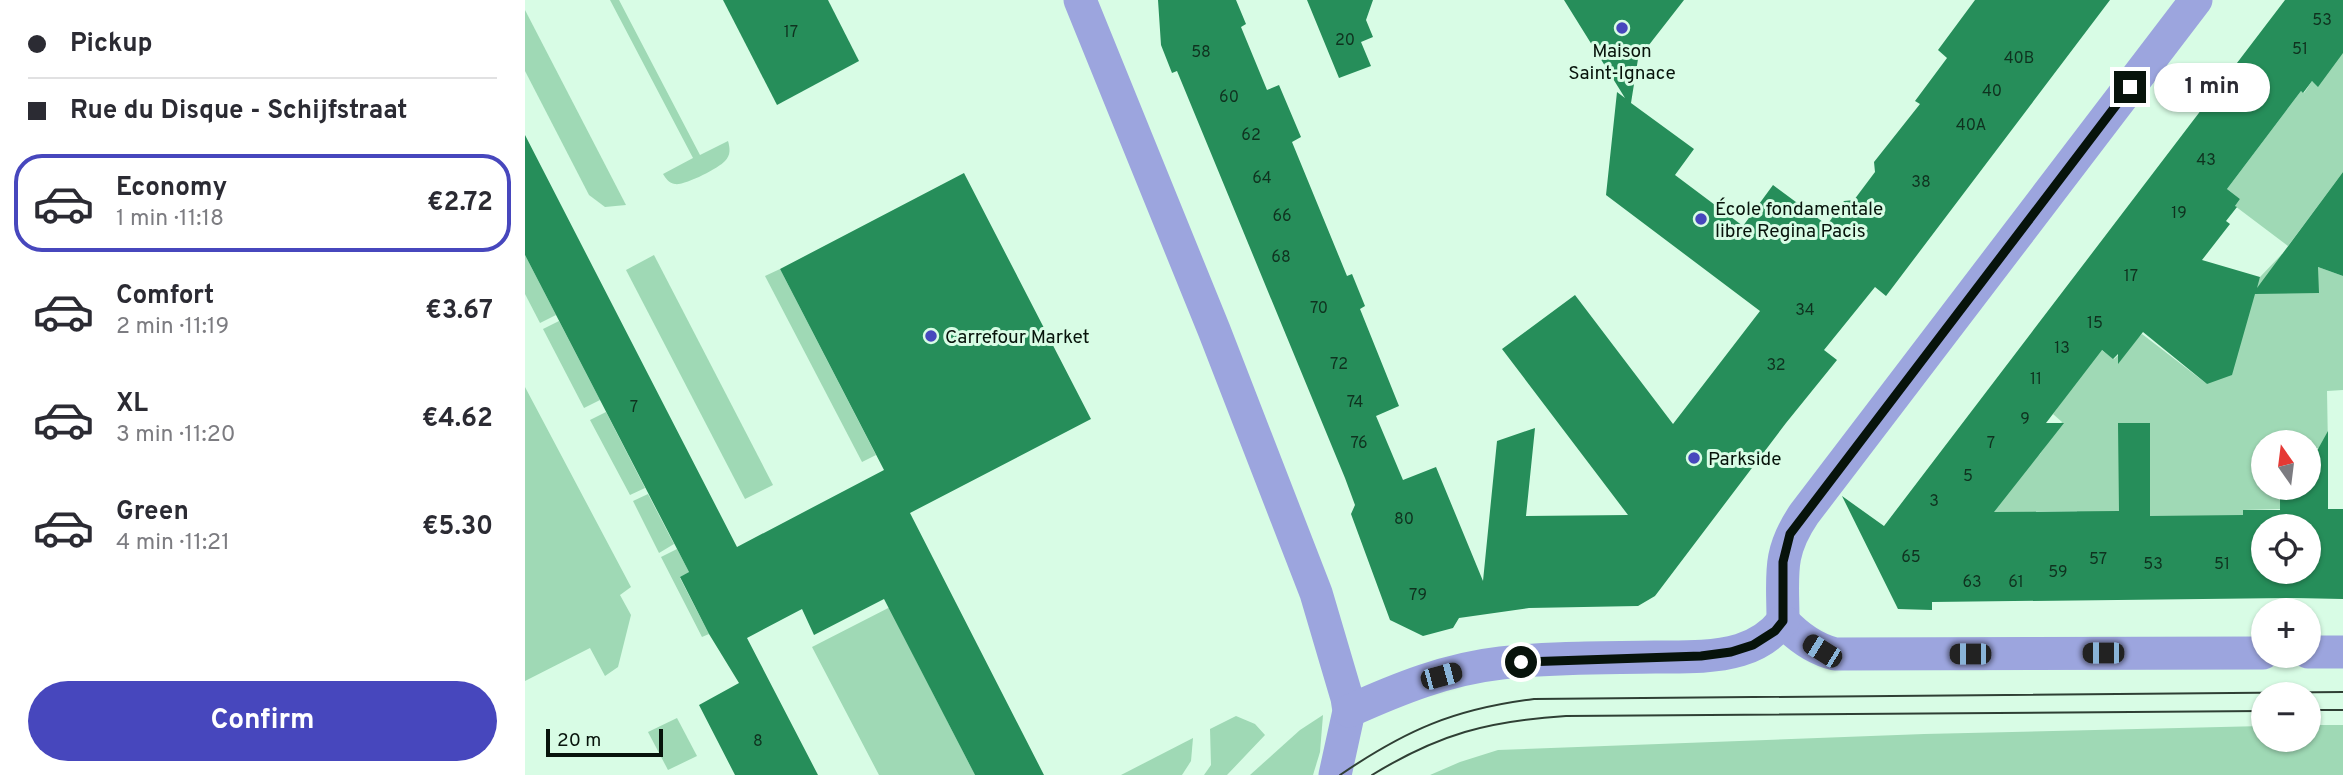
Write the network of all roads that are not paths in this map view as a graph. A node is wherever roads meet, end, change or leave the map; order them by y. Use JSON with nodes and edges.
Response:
{"nodes":[{"id":1,"x":1080,"y":0,"type":"edge"},
{"id":2,"x":2196,"y":0,"type":"edge"},
{"id":3,"x":1783,"y":621,"type":"junction"},
{"id":4,"x":2321,"y":652,"type":"edge"},
{"id":5,"x":2343,"y":652,"type":"edge"},
{"id":6,"x":2251,"y":653,"type":"edge"},
{"id":7,"x":1349,"y":711,"type":"junction"},
{"id":8,"x":1335,"y":775,"type":"edge"}],
"edges":[{"from":1,"to":7,"type":"street"},
{"from":2,"to":3,"type":"street"},
{"from":3,"to":6,"type":"street"},
{"from":3,"to":7,"type":"street"},
{"from":4,"to":5,"type":"street"},
{"from":7,"to":8,"type":"street"}]}
